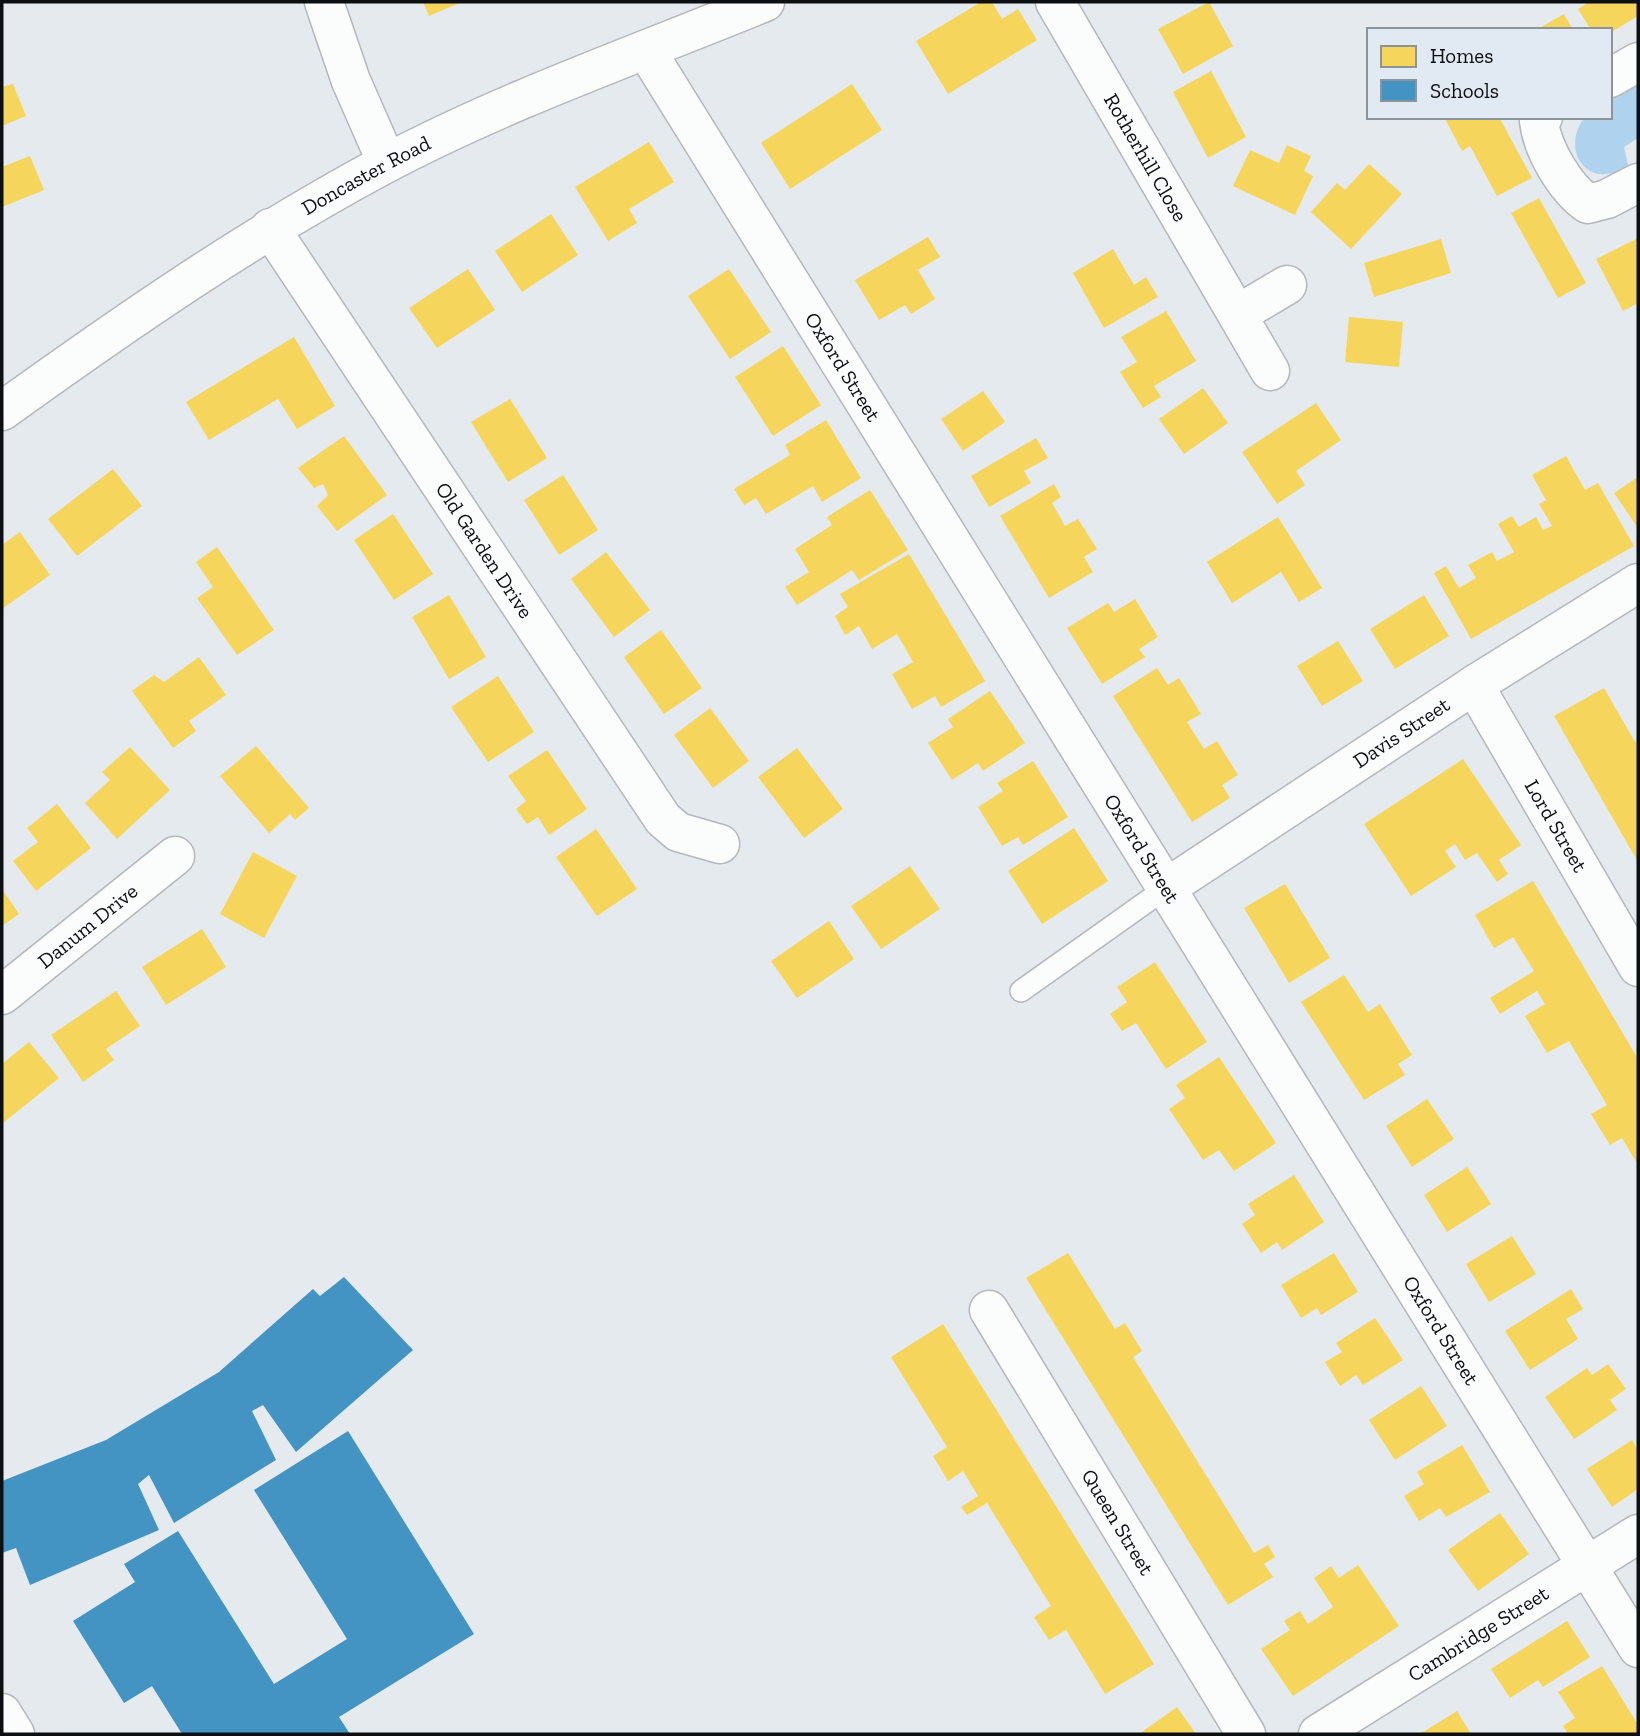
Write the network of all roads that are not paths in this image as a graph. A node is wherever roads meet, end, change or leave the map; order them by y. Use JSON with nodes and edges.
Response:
{"nodes":[{"id":1,"x":324,"y":2,"type":"edge"},
{"id":2,"x":765,"y":2,"type":"edge"},
{"id":3,"x":1055,"y":2,"type":"edge"},
{"id":4,"x":646,"y":50,"type":"junction"},
{"id":5,"x":1638,"y":62,"type":"edge"},
{"id":6,"x":1612,"y":77,"type":"edge"},
{"id":7,"x":1541,"y":119,"type":"edge"},
{"id":8,"x":387,"y":163,"type":"junction"},
{"id":9,"x":1638,"y":183,"type":"edge"},
{"id":10,"x":270,"y":228,"type":"junction"},
{"id":11,"x":1287,"y":285,"type":"dead end"},
{"id":12,"x":1238,"y":314,"type":"junction"},
{"id":13,"x":1270,"y":371,"type":"dead end"},
{"id":14,"x":2,"y":411,"type":"edge"},
{"id":15,"x":1638,"y":583,"type":"edge"},
{"id":16,"x":1474,"y":685,"type":"junction"},
{"id":17,"x":720,"y":844,"type":"dead end"},
{"id":18,"x":175,"y":856,"type":"dead end"},
{"id":19,"x":1166,"y":888,"type":"junction"},
{"id":20,"x":1638,"y":967,"type":"edge"},
{"id":21,"x":1021,"y":991,"type":"dead end"},
{"id":22,"x":2,"y":995,"type":"edge"},
{"id":23,"x":989,"y":1310,"type":"dead end"},
{"id":24,"x":1638,"y":1534,"type":"edge"},
{"id":25,"x":1587,"y":1567,"type":"junction"},
{"id":26,"x":1638,"y":1648,"type":"edge"},
{"id":27,"x":2,"y":1713,"type":"edge"},
{"id":28,"x":15,"y":1734,"type":"edge"},
{"id":29,"x":1245,"y":1734,"type":"edge"},
{"id":30,"x":1318,"y":1734,"type":"edge"}],
"edges":[{"from":1,"to":8,"type":"street"},
{"from":2,"to":4,"type":"street","name":"Doncaster Road"},
{"from":3,"to":12,"type":"street","name":"Rotherhill Close"},
{"from":4,"to":8,"type":"street","name":"Doncaster Road"},
{"from":4,"to":19,"type":"street","name":"Oxford Street"},
{"from":5,"to":6,"type":"street"},
{"from":7,"to":9,"type":"street"},
{"from":8,"to":10,"type":"street","name":"Doncaster Road"},
{"from":10,"to":14,"type":"street","name":"Doncaster Road"},
{"from":10,"to":17,"type":"street","name":"Old Garden Drive"},
{"from":11,"to":12,"type":"street"},
{"from":12,"to":13,"type":"street","name":"Rotherhill Close"},
{"from":15,"to":16,"type":"street","name":"Davis Street"},
{"from":16,"to":19,"type":"street","name":"Davis Street"},
{"from":16,"to":20,"type":"street","name":"Lord Street"},
{"from":18,"to":22,"type":"street","name":"Danum Drive"},
{"from":19,"to":21,"type":"lane"},
{"from":19,"to":25,"type":"street","name":"Oxford Street"},
{"from":23,"to":29,"type":"street","name":"Queen Street"},
{"from":24,"to":25,"type":"street","name":"Cambridge Street"},
{"from":25,"to":26,"type":"street","name":"Oxford Street"},
{"from":25,"to":30,"type":"street","name":"Cambridge Street"},
{"from":27,"to":28,"type":"street"}]}
